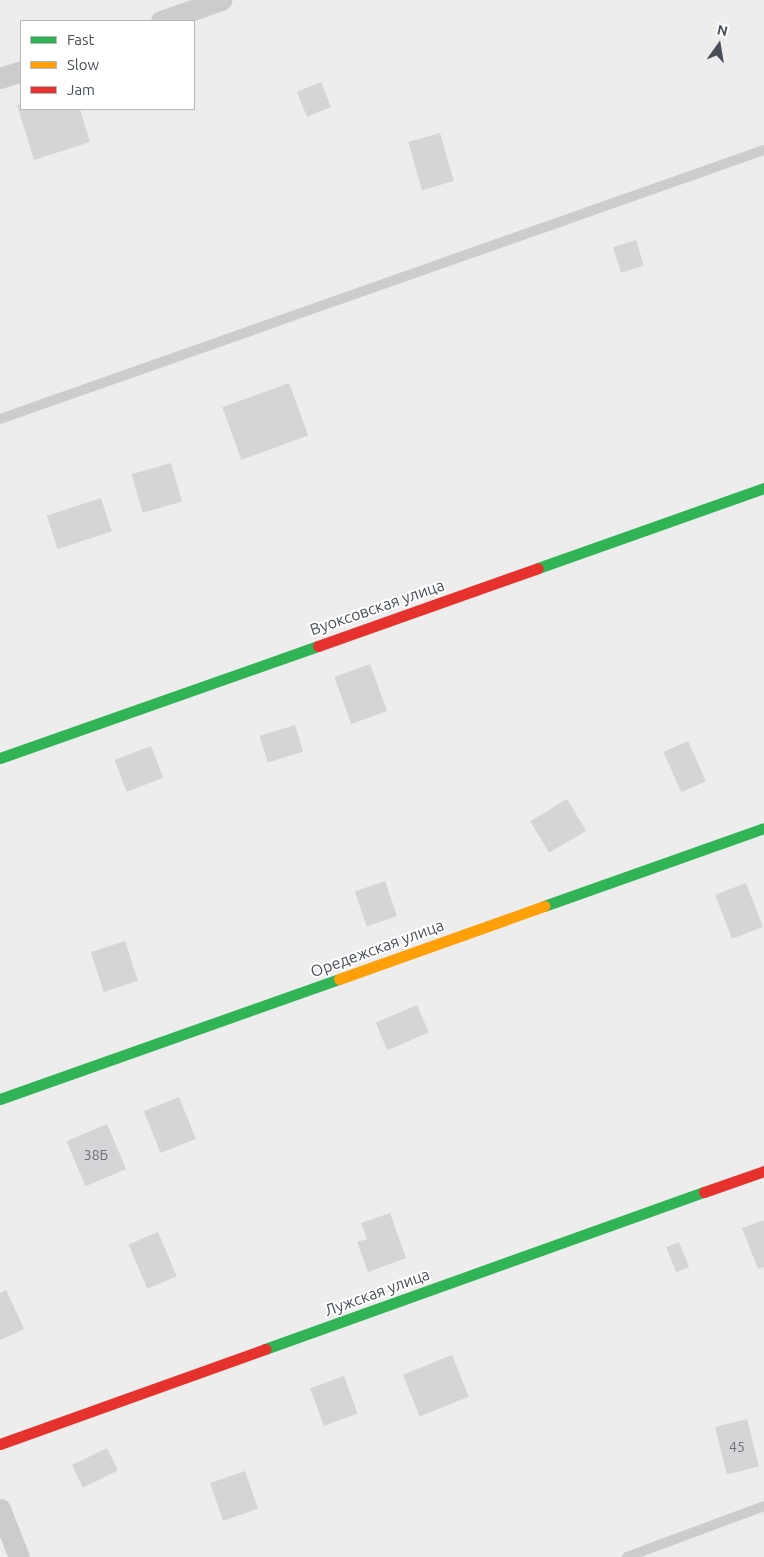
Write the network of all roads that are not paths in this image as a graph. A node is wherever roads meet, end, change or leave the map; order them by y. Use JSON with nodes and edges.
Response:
{"nodes":[{"id":1,"x":222,"y":0,"type":"edge"},
{"id":2,"x":164,"y":20,"type":"edge"},
{"id":3,"x":20,"y":71,"type":"edge"},
{"id":4,"x":0,"y":78,"type":"edge"},
{"id":5,"x":764,"y":150,"type":"edge"},
{"id":6,"x":0,"y":419,"type":"edge"},
{"id":7,"x":764,"y":488,"type":"edge"},
{"id":8,"x":0,"y":758,"type":"edge"},
{"id":9,"x":764,"y":828,"type":"edge"},
{"id":10,"x":0,"y":1099,"type":"edge"},
{"id":11,"x":764,"y":1171,"type":"edge"},
{"id":12,"x":0,"y":1444,"type":"edge"},
{"id":13,"x":764,"y":1506,"type":"edge"},
{"id":14,"x":0,"y":1509,"type":"edge"},
{"id":15,"x":19,"y":1557,"type":"edge"},
{"id":16,"x":627,"y":1557,"type":"edge"}],
"edges":[{"from":1,"to":2,"type":"street"},
{"from":3,"to":4,"type":"street"},
{"from":5,"to":6,"type":"lane"},
{"from":7,"to":8,"type":"street","name":"Вуоксовская улица"},
{"from":9,"to":10,"type":"street","name":"Оредежская улица"},
{"from":11,"to":12,"type":"street","name":"Лужская улица"},
{"from":13,"to":16,"type":"lane"},
{"from":14,"to":15,"type":"street"}]}
